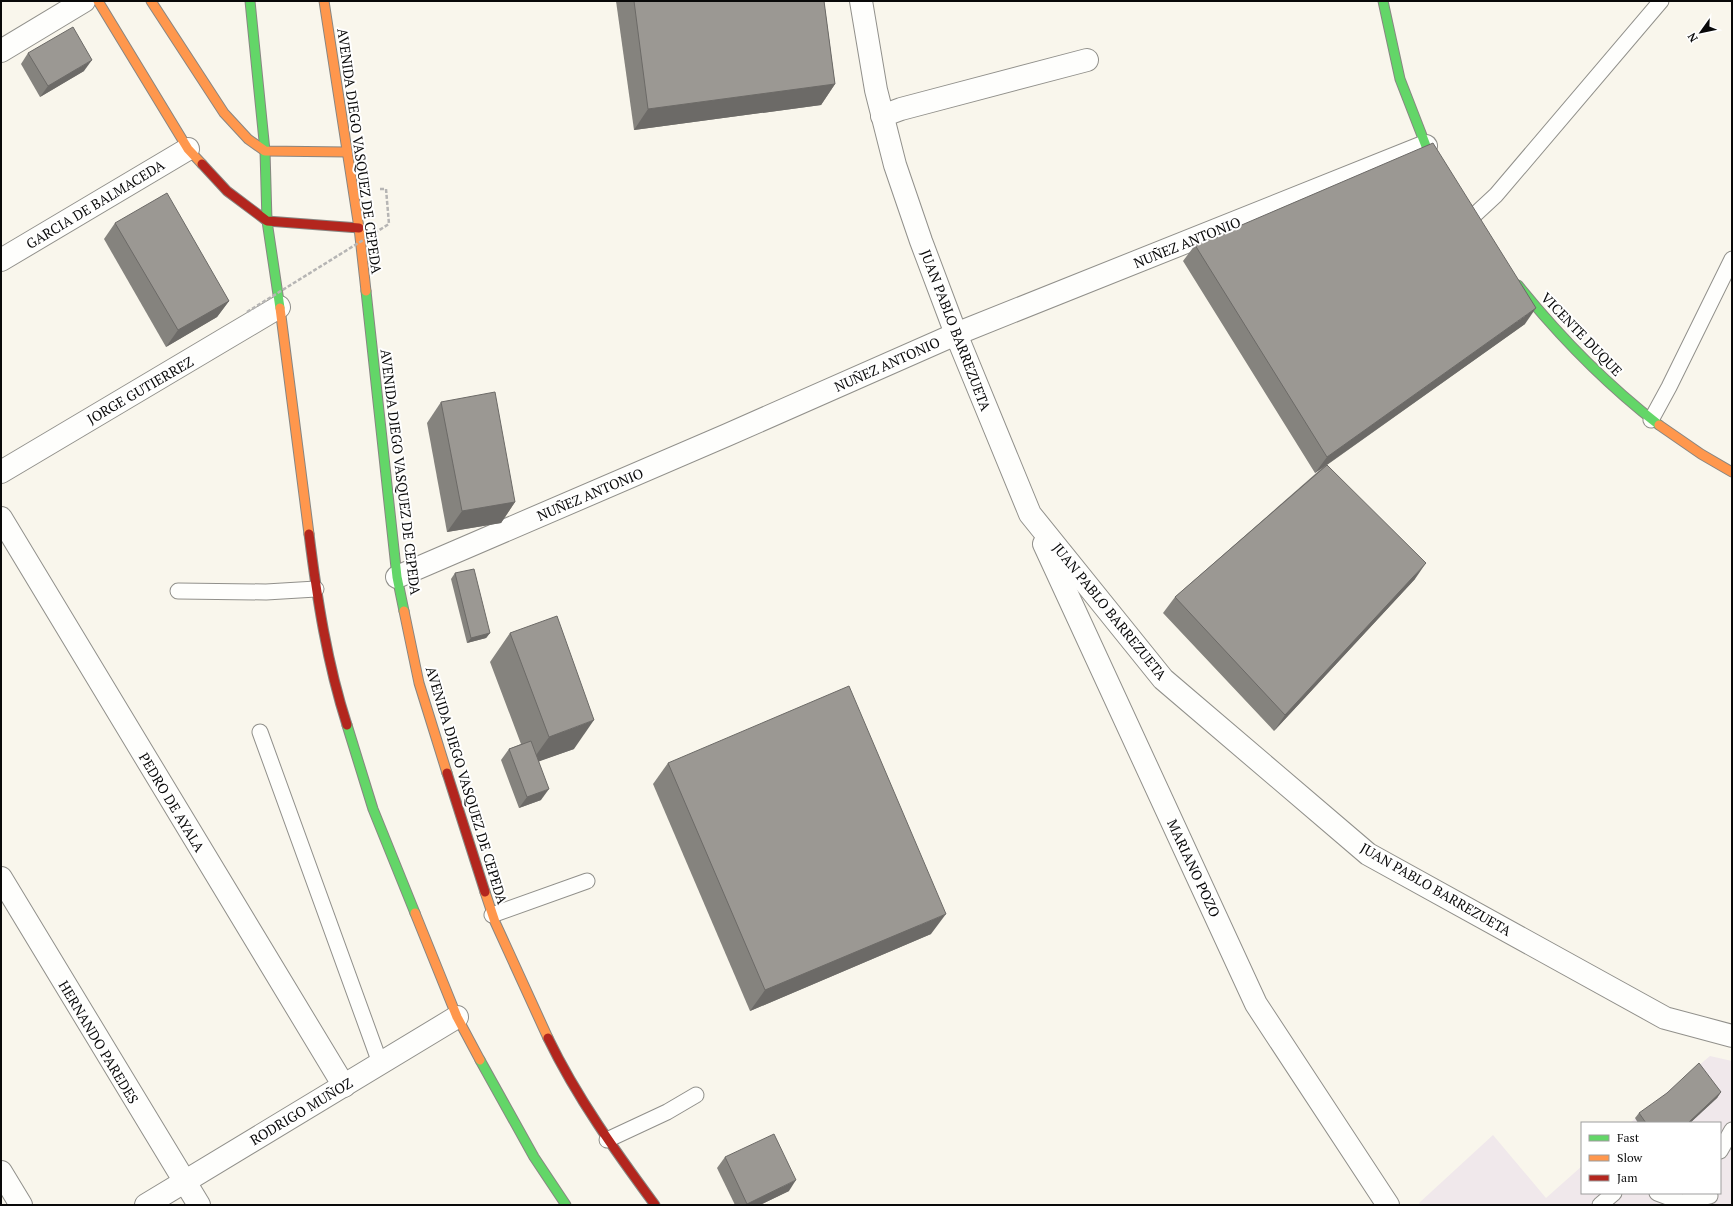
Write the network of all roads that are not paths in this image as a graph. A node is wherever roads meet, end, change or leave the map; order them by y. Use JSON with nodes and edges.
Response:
{"nodes":[{"id":1,"x":84,"y":1,"type":"edge"},
{"id":2,"x":98,"y":1,"type":"edge"},
{"id":3,"x":151,"y":1,"type":"edge"},
{"id":4,"x":250,"y":1,"type":"edge"},
{"id":5,"x":324,"y":1,"type":"edge"},
{"id":6,"x":861,"y":1,"type":"edge"},
{"id":7,"x":1383,"y":1,"type":"edge"},
{"id":8,"x":1661,"y":1,"type":"edge"},
{"id":9,"x":1,"y":51,"type":"edge"},
{"id":10,"x":1087,"y":60,"type":"dead end"},
{"id":11,"x":882,"y":116,"type":"junction"},
{"id":12,"x":1426,"y":146,"type":"junction"},
{"id":13,"x":188,"y":149,"type":"junction"},
{"id":14,"x":265,"y":151,"type":"junction"},
{"id":15,"x":348,"y":152,"type":"junction"},
{"id":16,"x":1445,"y":180,"type":"edge"},
{"id":17,"x":1469,"y":220,"type":"edge"},
{"id":18,"x":267,"y":221,"type":"junction"},
{"id":19,"x":359,"y":228,"type":"junction"},
{"id":20,"x":1732,"y":258,"type":"edge"},
{"id":21,"x":1,"y":260,"type":"edge"},
{"id":22,"x":1511,"y":276,"type":"edge"},
{"id":23,"x":279,"y":307,"type":"junction"},
{"id":24,"x":956,"y":334,"type":"junction"},
{"id":25,"x":1651,"y":420,"type":"junction"},
{"id":26,"x":1,"y":472,"type":"edge"},
{"id":27,"x":1732,"y":472,"type":"edge"},
{"id":28,"x":1030,"y":514,"type":"junction"},
{"id":29,"x":1,"y":518,"type":"edge"},
{"id":30,"x":397,"y":577,"type":"junction"},
{"id":31,"x":316,"y":589,"type":"junction"},
{"id":32,"x":178,"y":591,"type":"dead end"},
{"id":33,"x":260,"y":732,"type":"dead end"},
{"id":34,"x":1,"y":878,"type":"edge"},
{"id":35,"x":587,"y":881,"type":"dead end"},
{"id":36,"x":492,"y":915,"type":"junction"},
{"id":37,"x":457,"y":1017,"type":"junction"},
{"id":38,"x":1732,"y":1036,"type":"edge"},
{"id":39,"x":380,"y":1063,"type":"junction"},
{"id":40,"x":344,"y":1086,"type":"junction"},
{"id":41,"x":696,"y":1095,"type":"dead end"},
{"id":42,"x":1732,"y":1130,"type":"edge"},
{"id":43,"x":608,"y":1140,"type":"junction"},
{"id":44,"x":1721,"y":1149,"type":"edge"},
{"id":45,"x":1,"y":1172,"type":"edge"},
{"id":46,"x":184,"y":1182,"type":"junction"},
{"id":47,"x":1613,"y":1194,"type":"edge"},
{"id":48,"x":1660,"y":1194,"type":"edge"},
{"id":49,"x":1711,"y":1198,"type":"edge"},
{"id":50,"x":21,"y":1205,"type":"edge"},
{"id":51,"x":146,"y":1205,"type":"edge"},
{"id":52,"x":199,"y":1205,"type":"edge"},
{"id":53,"x":566,"y":1205,"type":"edge"},
{"id":54,"x":655,"y":1205,"type":"edge"},
{"id":55,"x":1388,"y":1205,"type":"edge"},
{"id":56,"x":1600,"y":1205,"type":"edge"}],
"edges":[{"from":1,"to":9,"type":"street"},
{"from":2,"to":13,"type":"main road"},
{"from":3,"to":14,"type":"main road"},
{"from":4,"to":14,"type":"main road"},
{"from":5,"to":15,"type":"main road","name":"AVENIDA DIEGO VASQUEZ DE CEPEDA"},
{"from":6,"to":11,"type":"street","name":"JUAN PABLO BARREZUETA"},
{"from":7,"to":12,"type":"main road"},
{"from":8,"to":17,"type":"lane"},
{"from":10,"to":11,"type":"street"},
{"from":11,"to":24,"type":"street","name":"JUAN PABLO BARREZUETA"},
{"from":12,"to":16,"type":"main road"},
{"from":12,"to":24,"type":"street","name":"NUÑEZ ANTONIO"},
{"from":13,"to":18,"type":"main road"},
{"from":13,"to":21,"type":"street","name":"GARCIA DE BALMACEDA"},
{"from":14,"to":15,"type":"main road"},
{"from":14,"to":18,"type":"main road"},
{"from":15,"to":19,"type":"main road","name":"AVENIDA DIEGO VASQUEZ DE CEPEDA"},
{"from":18,"to":19,"type":"main road"},
{"from":18,"to":23,"type":"main road"},
{"from":19,"to":30,"type":"main road","name":"AVENIDA DIEGO VASQUEZ DE CEPEDA"},
{"from":20,"to":25,"type":"lane"},
{"from":22,"to":25,"type":"main road","name":"VICENTE DUQUE"},
{"from":23,"to":26,"type":"street","name":"JORGE GUTIERREZ"},
{"from":23,"to":31,"type":"main road"},
{"from":24,"to":28,"type":"street","name":"JUAN PABLO BARREZUETA"},
{"from":24,"to":30,"type":"street","name":"NUÑEZ ANTONIO"},
{"from":25,"to":27,"type":"main road","name":"VICENTE DUQUE"},
{"from":28,"to":38,"type":"street","name":"JUAN PABLO BARREZUETA"},
{"from":28,"to":55,"type":"street","name":"MARIANO POZO"},
{"from":29,"to":40,"type":"street","name":"PEDRO DE AYALA"},
{"from":30,"to":36,"type":"main road","name":"AVENIDA DIEGO VASQUEZ DE CEPEDA"},
{"from":31,"to":32,"type":"lane"},
{"from":31,"to":37,"type":"main road"},
{"from":33,"to":39,"type":"lane"},
{"from":34,"to":46,"type":"street","name":"HERNANDO PAREDES"},
{"from":35,"to":36,"type":"lane"},
{"from":36,"to":43,"type":"main road","name":"AVENIDA DIEGO VASQUEZ DE CEPEDA"},
{"from":37,"to":39,"type":"street","name":"RODRIGO MUÑOZ"},
{"from":37,"to":53,"type":"main road"},
{"from":39,"to":40,"type":"street","name":"RODRIGO MUÑOZ"},
{"from":40,"to":46,"type":"street","name":"RODRIGO MUÑOZ"},
{"from":41,"to":43,"type":"lane"},
{"from":42,"to":44,"type":"lane"},
{"from":43,"to":54,"type":"main road","name":"AVENIDA DIEGO VASQUEZ DE CEPEDA"},
{"from":45,"to":50,"type":"street"},
{"from":46,"to":51,"type":"street","name":"RODRIGO MUÑOZ"},
{"from":46,"to":52,"type":"street","name":"HERNANDO PAREDES"},
{"from":47,"to":56,"type":"lane"},
{"from":48,"to":49,"type":"lane"}]}
